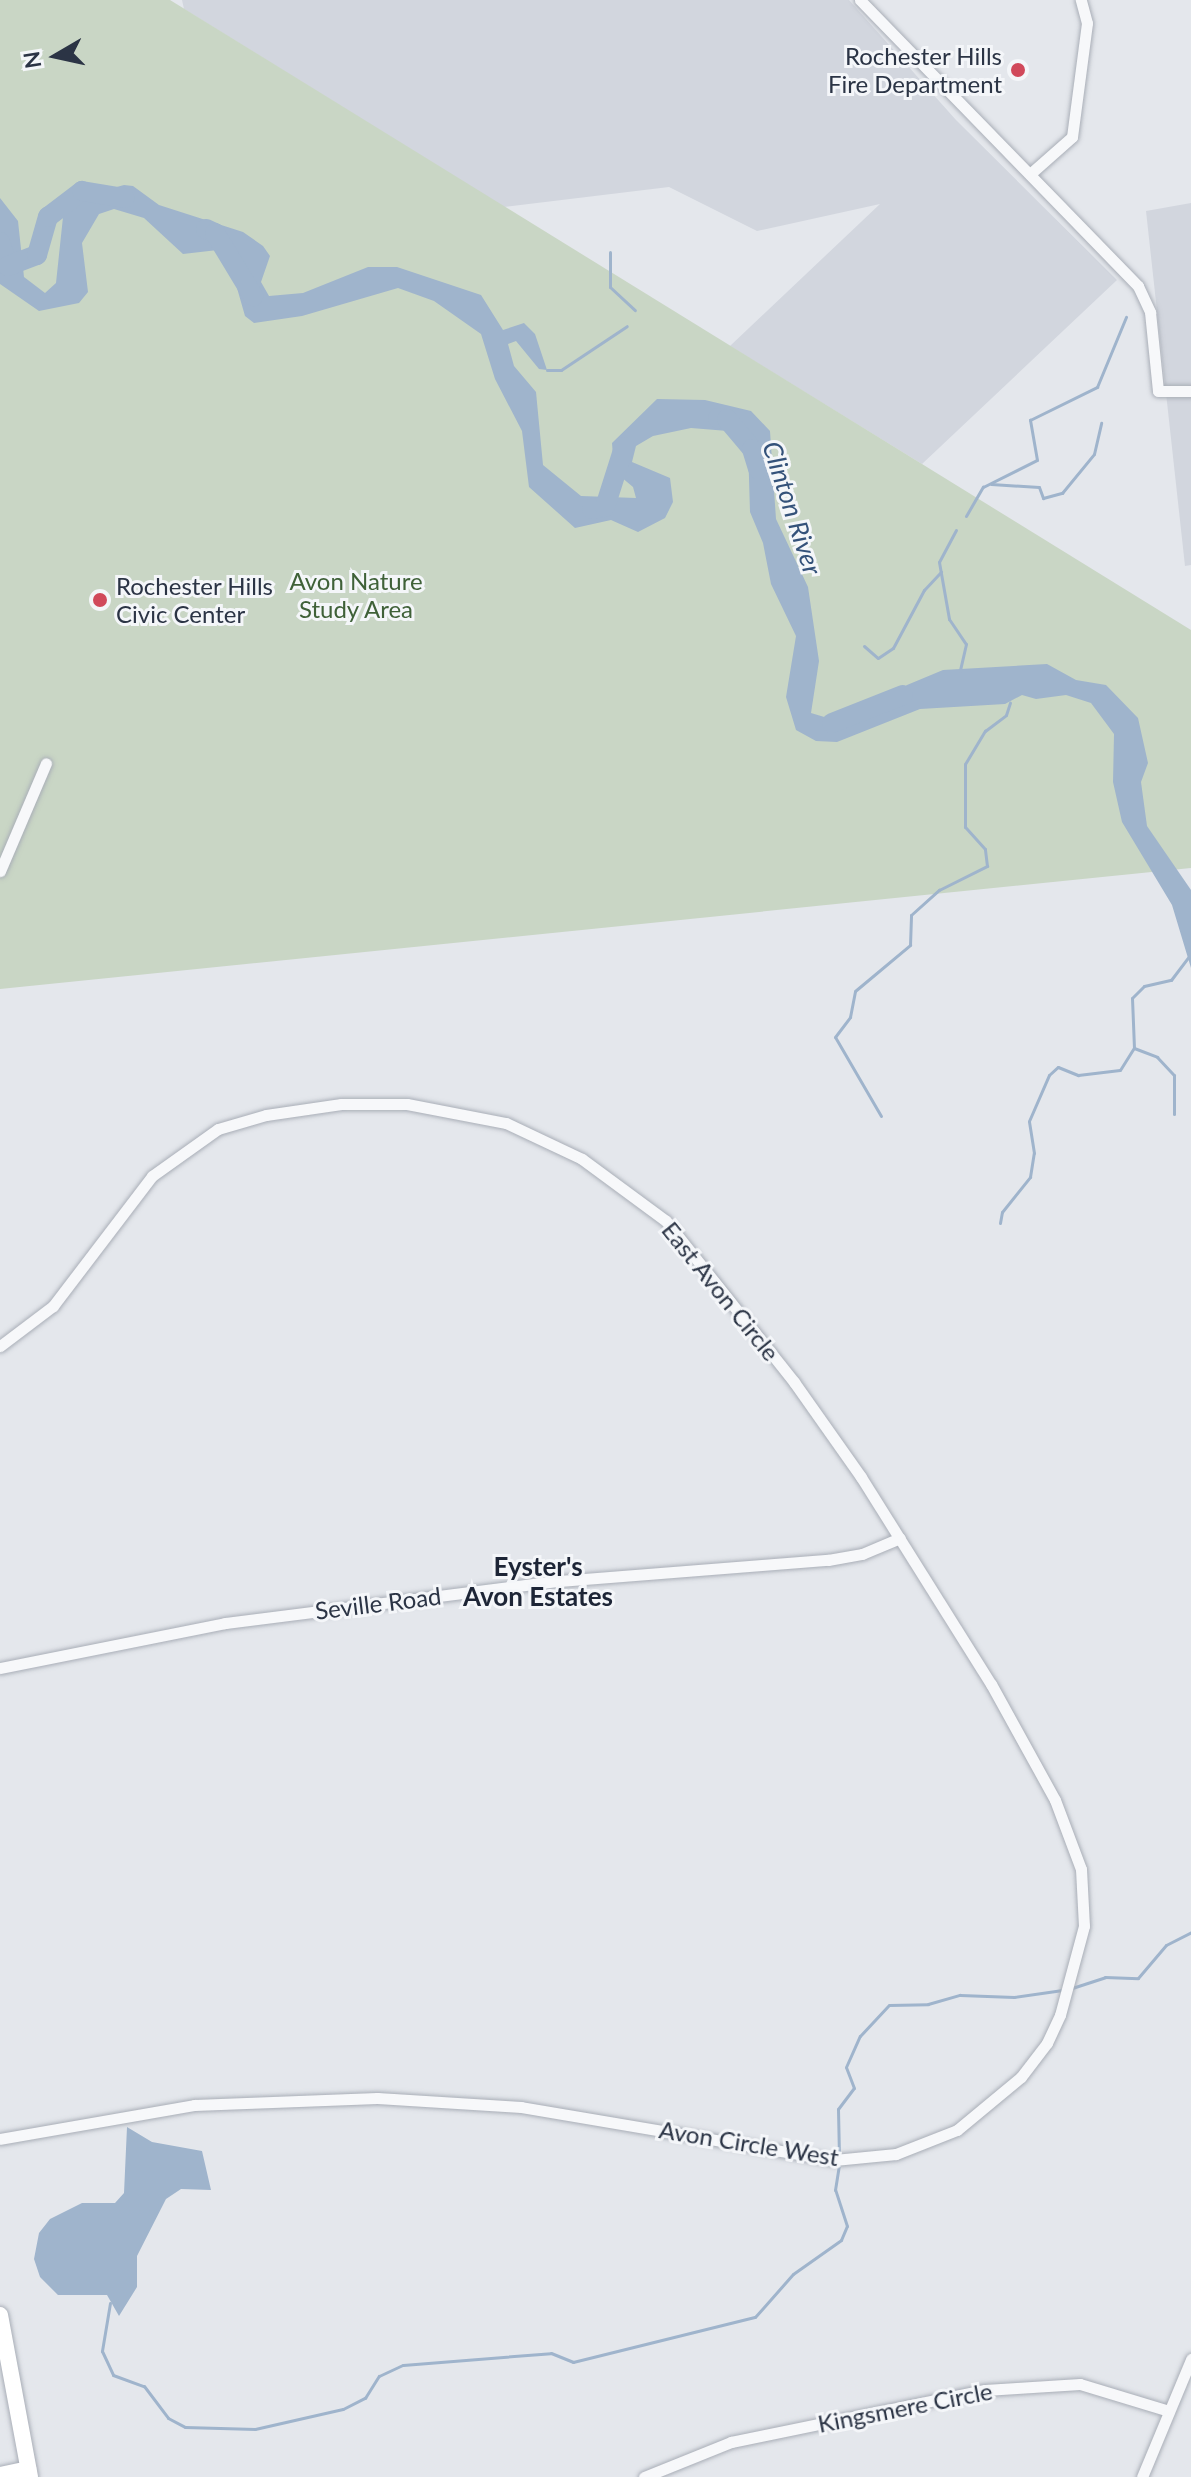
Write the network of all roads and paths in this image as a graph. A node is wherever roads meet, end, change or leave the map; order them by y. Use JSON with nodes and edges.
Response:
{"nodes":[{"id":1,"x":860,"y":0,"type":"edge"},
{"id":2,"x":1081,"y":0,"type":"edge"},
{"id":3,"x":1030,"y":174,"type":"junction"},
{"id":4,"x":1191,"y":391,"type":"edge"},
{"id":5,"x":46,"y":763,"type":"dead end"},
{"id":6,"x":0,"y":871,"type":"edge"},
{"id":7,"x":0,"y":1346,"type":"edge"},
{"id":8,"x":900,"y":1538,"type":"junction"},
{"id":9,"x":0,"y":1668,"type":"edge"},
{"id":10,"x":0,"y":2139,"type":"edge"},
{"id":11,"x":0,"y":2315,"type":"edge"},
{"id":12,"x":1191,"y":2359,"type":"edge"},
{"id":13,"x":1169,"y":2411,"type":"junction"},
{"id":14,"x":29,"y":2473,"type":"edge"},
{"id":15,"x":0,"y":2475,"type":"edge"},
{"id":16,"x":644,"y":2477,"type":"edge"},
{"id":17,"x":1142,"y":2477,"type":"edge"}],
"edges":[{"from":1,"to":3,"type":"street"},
{"from":2,"to":3,"type":"street"},
{"from":3,"to":4,"type":"street"},
{"from":5,"to":6,"type":"street"},
{"from":7,"to":8,"type":"street","name":"East Avon Circle"},
{"from":8,"to":9,"type":"street","name":"Seville Road"},
{"from":8,"to":10,"type":"street","name":"Avon Circle West"},
{"from":11,"to":14,"type":"street"},
{"from":12,"to":13,"type":"street"},
{"from":13,"to":16,"type":"street","name":"Kingsmere Circle"},
{"from":13,"to":17,"type":"street"},
{"from":14,"to":15,"type":"street"}]}
